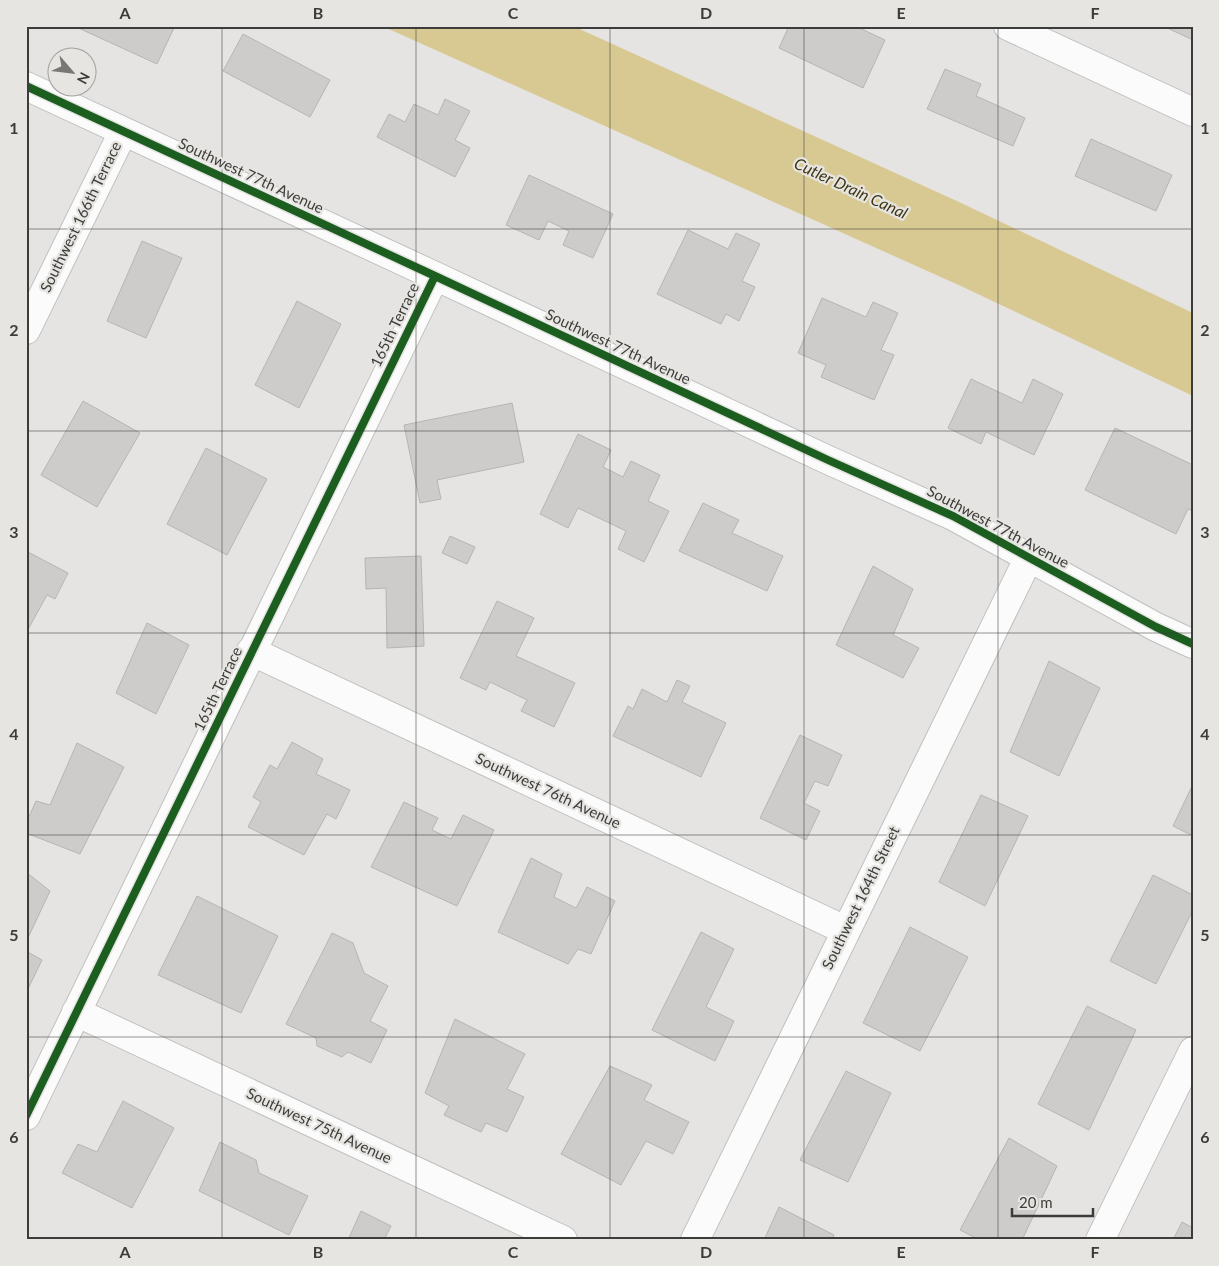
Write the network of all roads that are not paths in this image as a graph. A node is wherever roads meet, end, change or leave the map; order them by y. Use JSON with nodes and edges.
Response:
{"nodes":[{"id":1,"x":1008,"y":26,"type":"edge"},
{"id":2,"x":26,"y":86,"type":"edge"},
{"id":3,"x":1193,"y":112,"type":"edge"},
{"id":4,"x":123,"y":132,"type":"junction"},
{"id":5,"x":435,"y":276,"type":"junction"},
{"id":6,"x":26,"y":330,"type":"edge"},
{"id":7,"x":1029,"y":557,"type":"junction"},
{"id":8,"x":1193,"y":644,"type":"edge"},
{"id":9,"x":251,"y":652,"type":"junction"},
{"id":10,"x":845,"y":930,"type":"junction"},
{"id":11,"x":76,"y":1012,"type":"junction"},
{"id":12,"x":1193,"y":1051,"type":"edge"},
{"id":13,"x":26,"y":1116,"type":"edge"},
{"id":14,"x":562,"y":1240,"type":"edge"},
{"id":15,"x":695,"y":1240,"type":"edge"},
{"id":16,"x":1100,"y":1240,"type":"edge"}],
"edges":[{"from":1,"to":3,"type":"street"},
{"from":2,"to":4,"type":"street","name":"Southwest 77th Avenue"},
{"from":4,"to":5,"type":"street","name":"Southwest 77th Avenue"},
{"from":4,"to":6,"type":"street","name":"Southwest 166th Terrace"},
{"from":5,"to":7,"type":"street","name":"Southwest 77th Avenue"},
{"from":5,"to":9,"type":"street","name":"165th Terrace"},
{"from":7,"to":8,"type":"street","name":"Southwest 77th Avenue"},
{"from":7,"to":10,"type":"street","name":"Southwest 164th Street"},
{"from":9,"to":10,"type":"street","name":"Southwest 76th Avenue"},
{"from":9,"to":11,"type":"street","name":"165th Terrace"},
{"from":10,"to":15,"type":"street","name":"Southwest 164th Street"},
{"from":11,"to":13,"type":"street","name":"165th Terrace"},
{"from":11,"to":14,"type":"street","name":"Southwest 75th Avenue"},
{"from":12,"to":16,"type":"street"}]}
